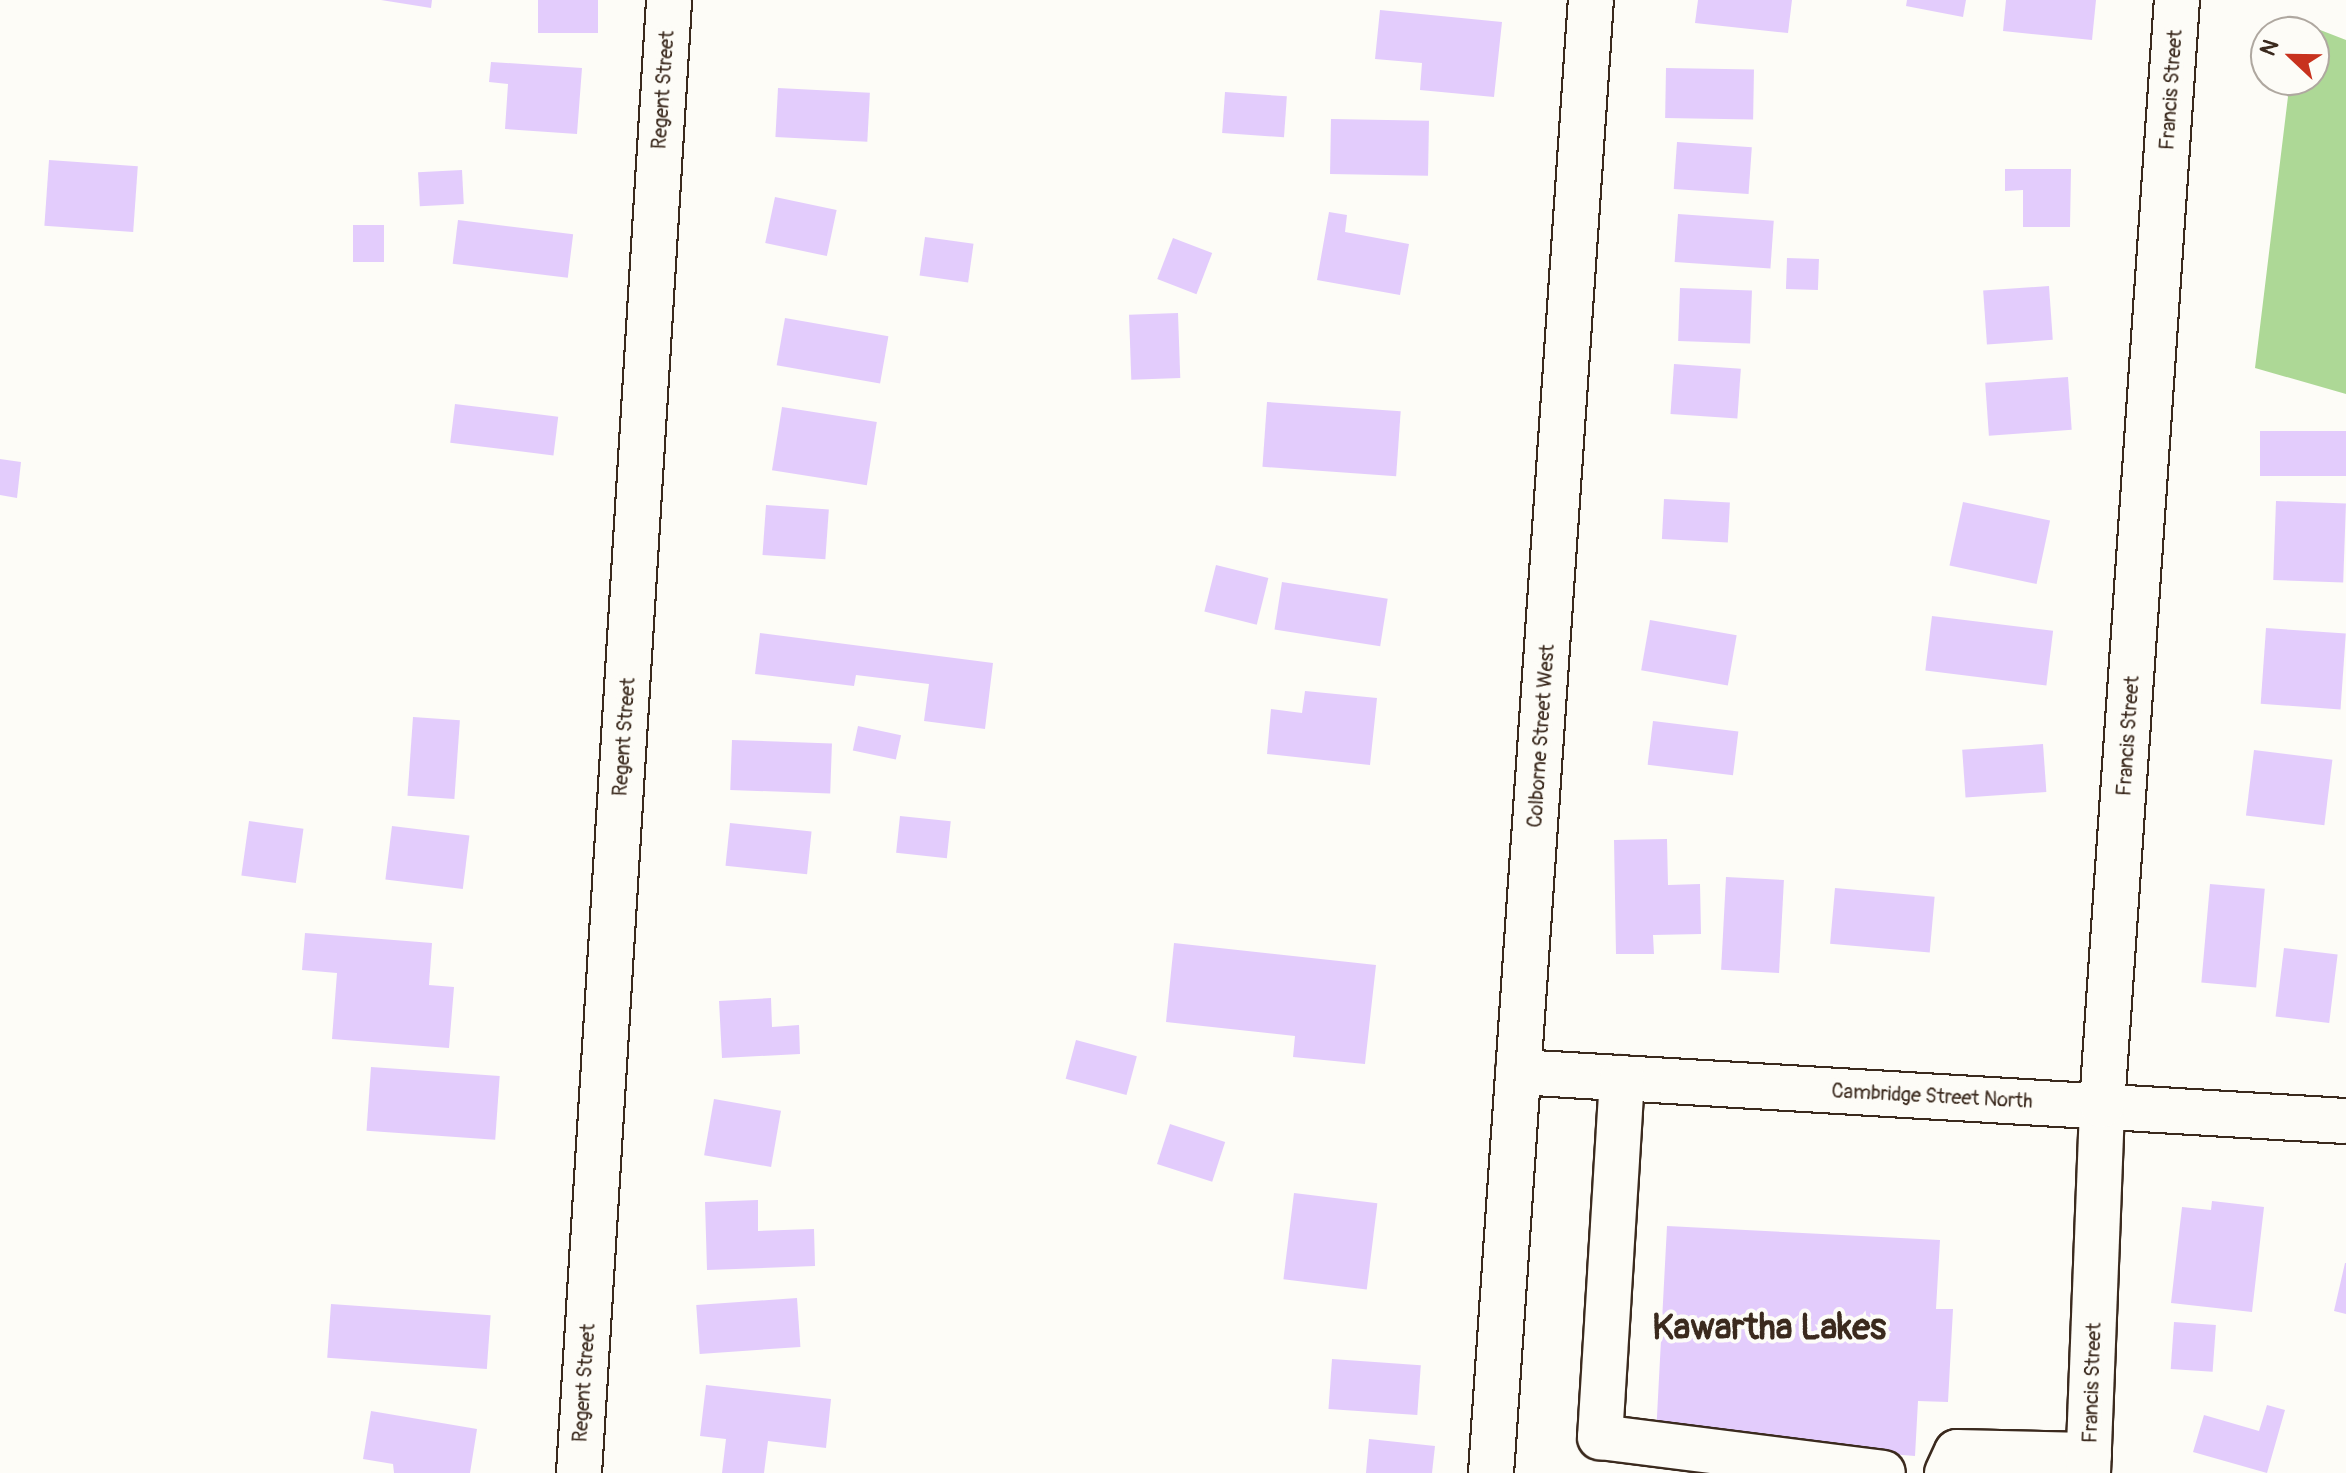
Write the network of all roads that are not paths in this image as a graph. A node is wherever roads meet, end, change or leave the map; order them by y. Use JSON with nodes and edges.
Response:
{"nodes":[{"id":1,"x":669,"y":0,"type":"edge"},
{"id":2,"x":1591,"y":0,"type":"edge"},
{"id":3,"x":2177,"y":0,"type":"edge"},
{"id":4,"x":1518,"y":1072,"type":"junction"},
{"id":5,"x":1622,"y":1078,"type":"junction"},
{"id":6,"x":2102,"y":1105,"type":"junction"},
{"id":7,"x":2346,"y":1121,"type":"edge"},
{"id":8,"x":2089,"y":1464,"type":"edge"},
{"id":9,"x":579,"y":1473,"type":"edge"},
{"id":10,"x":1491,"y":1473,"type":"edge"},
{"id":11,"x":1883,"y":1473,"type":"edge"},
{"id":12,"x":1947,"y":1473,"type":"edge"}],
"edges":[{"from":1,"to":9,"type":"street","name":"Regent Street"},
{"from":2,"to":4,"type":"street","name":"Colborne Street West"},
{"from":3,"to":6,"type":"street","name":"Francis Street"},
{"from":4,"to":5,"type":"street","name":"Cambridge Street North"},
{"from":4,"to":10,"type":"street","name":"Colborne Street West"},
{"from":5,"to":6,"type":"street","name":"Cambridge Street North"},
{"from":5,"to":11,"type":"street"},
{"from":6,"to":7,"type":"street","name":"Cambridge Street North"},
{"from":6,"to":8,"type":"street","name":"Francis Street"},
{"from":8,"to":12,"type":"street"}]}
